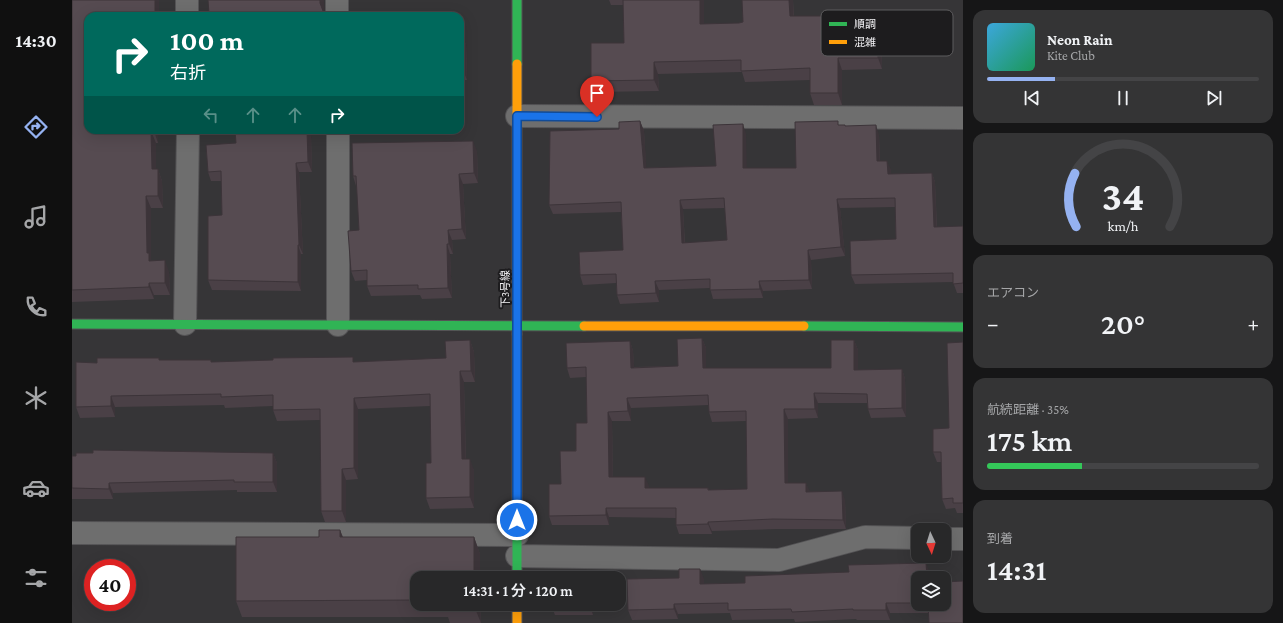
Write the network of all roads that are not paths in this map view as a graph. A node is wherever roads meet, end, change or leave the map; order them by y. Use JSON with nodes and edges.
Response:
{"nodes":[{"id":1,"x":187,"y":0,"type":"edge"},
{"id":2,"x":338,"y":0,"type":"edge"},
{"id":3,"x":517,"y":0,"type":"edge"},
{"id":4,"x":188,"y":12,"type":"edge"},
{"id":5,"x":338,"y":12,"type":"edge"},
{"id":6,"x":517,"y":116,"type":"junction"},
{"id":7,"x":963,"y":118,"type":"edge"},
{"id":8,"x":188,"y":134,"type":"edge"},
{"id":9,"x":338,"y":134,"type":"edge"},
{"id":10,"x":72,"y":324,"type":"edge"},
{"id":11,"x":185,"y":324,"type":"junction"},
{"id":12,"x":338,"y":325,"type":"junction"},
{"id":13,"x":516,"y":325,"type":"junction"},
{"id":14,"x":963,"y":327,"type":"edge"},
{"id":15,"x":72,"y":533,"type":"edge"},
{"id":16,"x":911,"y":538,"type":"edge"},
{"id":17,"x":951,"y":539,"type":"edge"},
{"id":18,"x":963,"y":539,"type":"edge"},
{"id":19,"x":517,"y":546,"type":"junction"},
{"id":20,"x":517,"y":571,"type":"edge"},
{"id":21,"x":517,"y":611,"type":"edge"},
{"id":22,"x":517,"y":623,"type":"edge"}],
"edges":[{"from":1,"to":4,"type":"street"},
{"from":2,"to":5,"type":"street"},
{"from":3,"to":6,"type":"street","name":"下3号線"},
{"from":6,"to":7,"type":"street"},
{"from":6,"to":13,"type":"street","name":"下3号線"},
{"from":8,"to":11,"type":"street"},
{"from":9,"to":12,"type":"street"},
{"from":10,"to":11,"type":"street"},
{"from":11,"to":12,"type":"street"},
{"from":12,"to":13,"type":"street"},
{"from":13,"to":14,"type":"street"},
{"from":13,"to":19,"type":"street","name":"下3号線"},
{"from":15,"to":19,"type":"street"},
{"from":16,"to":19,"type":"street"},
{"from":17,"to":18,"type":"street"},
{"from":19,"to":20,"type":"street","name":"下3号線"},
{"from":21,"to":22,"type":"street"}]}
